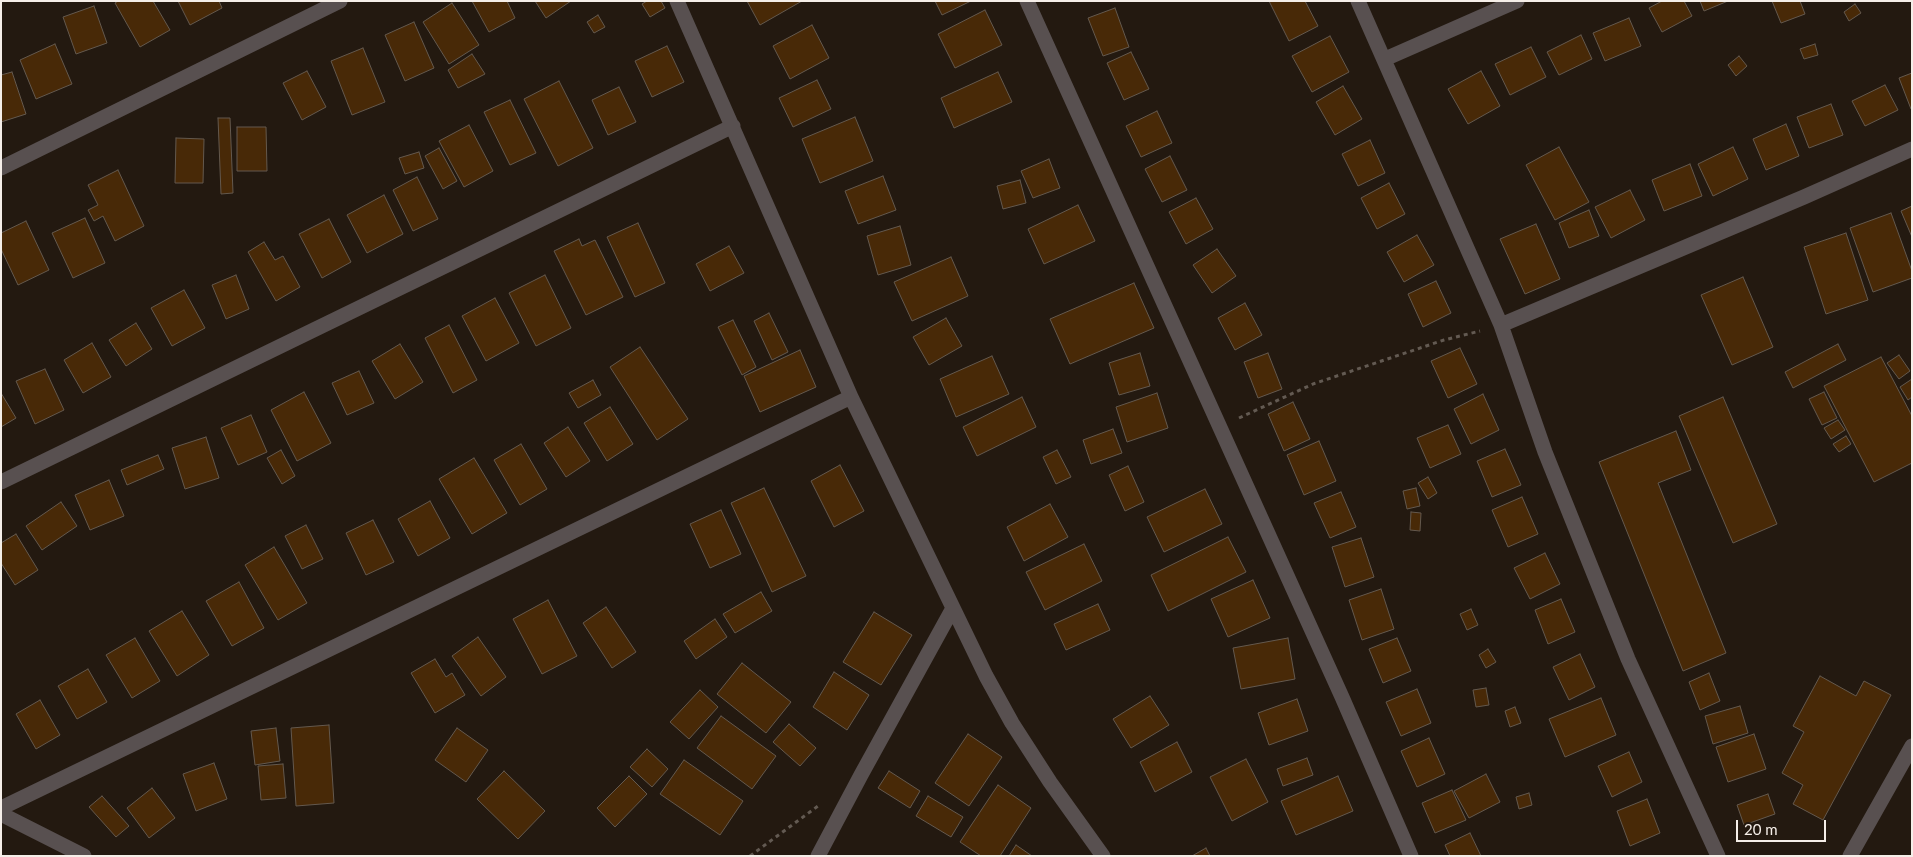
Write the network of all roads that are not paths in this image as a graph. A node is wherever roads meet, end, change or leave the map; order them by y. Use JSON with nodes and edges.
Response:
{"nodes":[{"id":1,"x":340,"y":1,"type":"edge"},
{"id":2,"x":677,"y":1,"type":"edge"},
{"id":3,"x":1027,"y":1,"type":"edge"},
{"id":4,"x":1358,"y":1,"type":"edge"},
{"id":5,"x":1517,"y":1,"type":"edge"},
{"id":6,"x":1385,"y":59,"type":"junction"},
{"id":7,"x":733,"y":126,"type":"junction"},
{"id":8,"x":1912,"y":149,"type":"edge"},
{"id":9,"x":1,"y":168,"type":"edge"},
{"id":10,"x":1501,"y":325,"type":"junction"},
{"id":11,"x":851,"y":397,"type":"junction"},
{"id":12,"x":1,"y":482,"type":"edge"},
{"id":13,"x":953,"y":608,"type":"junction"},
{"id":14,"x":1912,"y":746,"type":"edge"},
{"id":15,"x":1,"y":808,"type":"edge"},
{"id":16,"x":1,"y":814,"type":"edge"},
{"id":17,"x":84,"y":856,"type":"edge"},
{"id":18,"x":818,"y":856,"type":"edge"},
{"id":19,"x":1103,"y":856,"type":"edge"},
{"id":20,"x":1411,"y":856,"type":"edge"},
{"id":21,"x":1718,"y":856,"type":"edge"},
{"id":22,"x":1850,"y":856,"type":"edge"}],
"edges":[{"from":1,"to":9,"type":"street"},
{"from":2,"to":7,"type":"street"},
{"from":3,"to":20,"type":"street"},
{"from":4,"to":6,"type":"street"},
{"from":5,"to":6,"type":"street"},
{"from":6,"to":10,"type":"street"},
{"from":7,"to":11,"type":"street"},
{"from":7,"to":12,"type":"street"},
{"from":8,"to":10,"type":"street"},
{"from":10,"to":21,"type":"street"},
{"from":11,"to":13,"type":"street"},
{"from":11,"to":15,"type":"street"},
{"from":13,"to":18,"type":"street"},
{"from":13,"to":19,"type":"street"},
{"from":14,"to":22,"type":"street"},
{"from":16,"to":17,"type":"street"}]}
